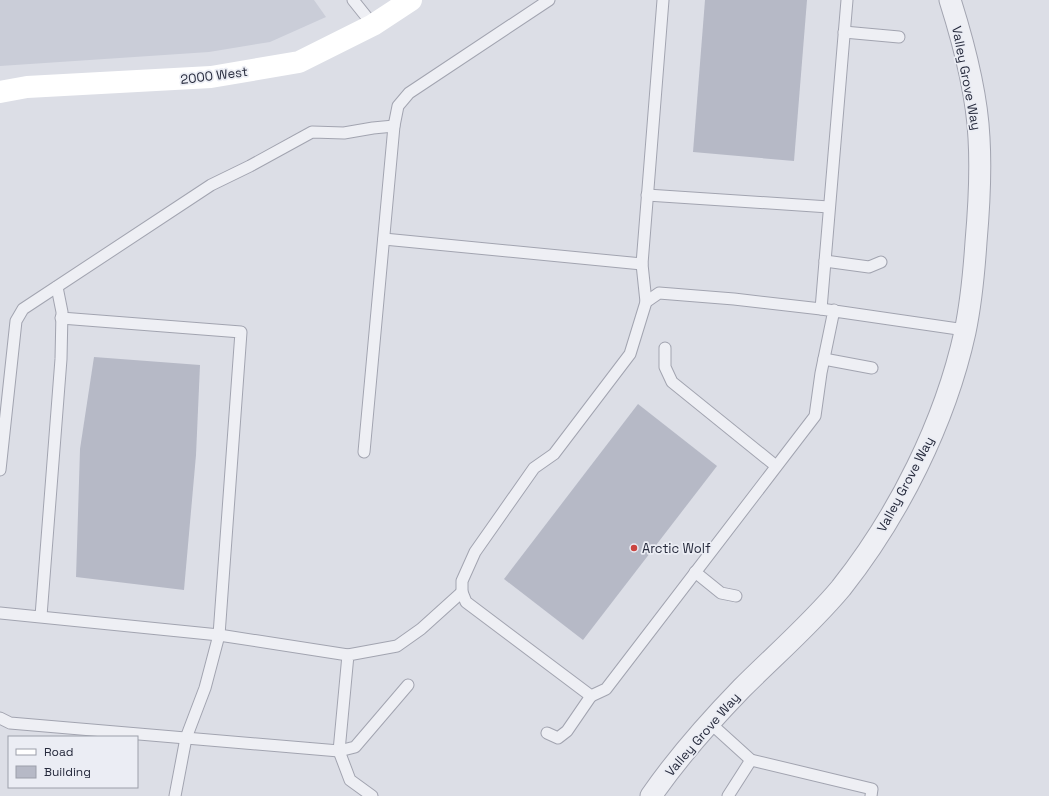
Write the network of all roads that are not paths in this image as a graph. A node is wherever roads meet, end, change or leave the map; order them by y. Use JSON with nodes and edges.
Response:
{"nodes":[{"id":1,"x":353,"y":0,"type":"edge"},
{"id":2,"x":411,"y":0,"type":"edge"},
{"id":3,"x":549,"y":0,"type":"edge"},
{"id":4,"x":663,"y":0,"type":"edge"},
{"id":5,"x":847,"y":0,"type":"edge"},
{"id":6,"x":950,"y":0,"type":"edge"},
{"id":7,"x":374,"y":25,"type":"junction"},
{"id":8,"x":844,"y":32,"type":"junction"},
{"id":9,"x":899,"y":37,"type":"dead end"},
{"id":10,"x":0,"y":92,"type":"edge"},
{"id":11,"x":394,"y":126,"type":"junction"},
{"id":12,"x":647,"y":195,"type":"junction"},
{"id":13,"x":829,"y":207,"type":"junction"},
{"id":14,"x":384,"y":239,"type":"junction"},
{"id":15,"x":825,"y":261,"type":"junction"},
{"id":16,"x":881,"y":262,"type":"dead end"},
{"id":17,"x":642,"y":264,"type":"junction"},
{"id":18,"x":57,"y":287,"type":"junction"},
{"id":19,"x":646,"y":302,"type":"junction"},
{"id":20,"x":821,"y":309,"type":"junction"},
{"id":21,"x":834,"y":310,"type":"junction"},
{"id":22,"x":61,"y":318,"type":"junction"},
{"id":23,"x":966,"y":330,"type":"junction"},
{"id":24,"x":665,"y":348,"type":"dead end"},
{"id":25,"x":824,"y":359,"type":"junction"},
{"id":26,"x":872,"y":368,"type":"dead end"},
{"id":27,"x":364,"y":452,"type":"dead end"},
{"id":28,"x":776,"y":466,"type":"junction"},
{"id":29,"x":0,"y":470,"type":"edge"},
{"id":30,"x":695,"y":572,"type":"junction"},
{"id":31,"x":462,"y":592,"type":"junction"},
{"id":32,"x":736,"y":596,"type":"dead end"},
{"id":33,"x":0,"y":613,"type":"edge"},
{"id":34,"x":41,"y":616,"type":"junction"},
{"id":35,"x":219,"y":635,"type":"junction"},
{"id":36,"x":348,"y":655,"type":"junction"},
{"id":37,"x":408,"y":685,"type":"dead end"},
{"id":38,"x":591,"y":696,"type":"junction"},
{"id":39,"x":0,"y":718,"type":"edge"},
{"id":40,"x":709,"y":722,"type":"junction"},
{"id":41,"x":547,"y":733,"type":"dead end"},
{"id":42,"x":186,"y":738,"type":"junction"},
{"id":43,"x":338,"y":751,"type":"junction"},
{"id":44,"x":751,"y":760,"type":"junction"},
{"id":45,"x":176,"y":796,"type":"edge"},
{"id":46,"x":372,"y":796,"type":"edge"},
{"id":47,"x":652,"y":796,"type":"edge"},
{"id":48,"x":728,"y":796,"type":"edge"},
{"id":49,"x":871,"y":796,"type":"edge"}],
"edges":[{"from":1,"to":7,"type":"lane"},
{"from":2,"to":7,"type":"street","name":"2000 West"},
{"from":3,"to":11,"type":"lane"},
{"from":4,"to":12,"type":"lane"},
{"from":5,"to":8,"type":"lane"},
{"from":6,"to":23,"type":"street","name":"Valley Grove Way"},
{"from":7,"to":10,"type":"street","name":"2000 West"},
{"from":8,"to":9,"type":"lane"},
{"from":8,"to":13,"type":"lane"},
{"from":11,"to":14,"type":"lane"},
{"from":11,"to":18,"type":"lane"},
{"from":12,"to":13,"type":"lane"},
{"from":12,"to":17,"type":"lane"},
{"from":13,"to":15,"type":"lane"},
{"from":14,"to":17,"type":"lane"},
{"from":14,"to":27,"type":"lane"},
{"from":15,"to":16,"type":"lane"},
{"from":15,"to":20,"type":"lane"},
{"from":17,"to":19,"type":"lane"},
{"from":18,"to":22,"type":"lane"},
{"from":18,"to":29,"type":"lane"},
{"from":19,"to":20,"type":"lane"},
{"from":19,"to":31,"type":"lane"},
{"from":20,"to":21,"type":"lane"},
{"from":21,"to":23,"type":"lane"},
{"from":21,"to":25,"type":"lane"},
{"from":22,"to":34,"type":"lane"},
{"from":22,"to":35,"type":"lane"},
{"from":23,"to":40,"type":"street","name":"Valley Grove Way"},
{"from":24,"to":28,"type":"lane"},
{"from":25,"to":26,"type":"lane"},
{"from":25,"to":28,"type":"lane"},
{"from":28,"to":30,"type":"lane"},
{"from":30,"to":32,"type":"lane"},
{"from":30,"to":38,"type":"lane"},
{"from":31,"to":36,"type":"lane"},
{"from":31,"to":38,"type":"lane"},
{"from":33,"to":34,"type":"lane"},
{"from":34,"to":35,"type":"lane"},
{"from":35,"to":36,"type":"lane"},
{"from":35,"to":42,"type":"lane"},
{"from":36,"to":43,"type":"lane"},
{"from":37,"to":43,"type":"lane"},
{"from":38,"to":41,"type":"lane"},
{"from":39,"to":42,"type":"lane"},
{"from":40,"to":44,"type":"lane"},
{"from":40,"to":47,"type":"street","name":"Valley Grove Way"},
{"from":42,"to":43,"type":"lane"},
{"from":42,"to":45,"type":"lane"},
{"from":43,"to":46,"type":"lane"},
{"from":44,"to":48,"type":"lane"},
{"from":44,"to":49,"type":"lane"}]}
